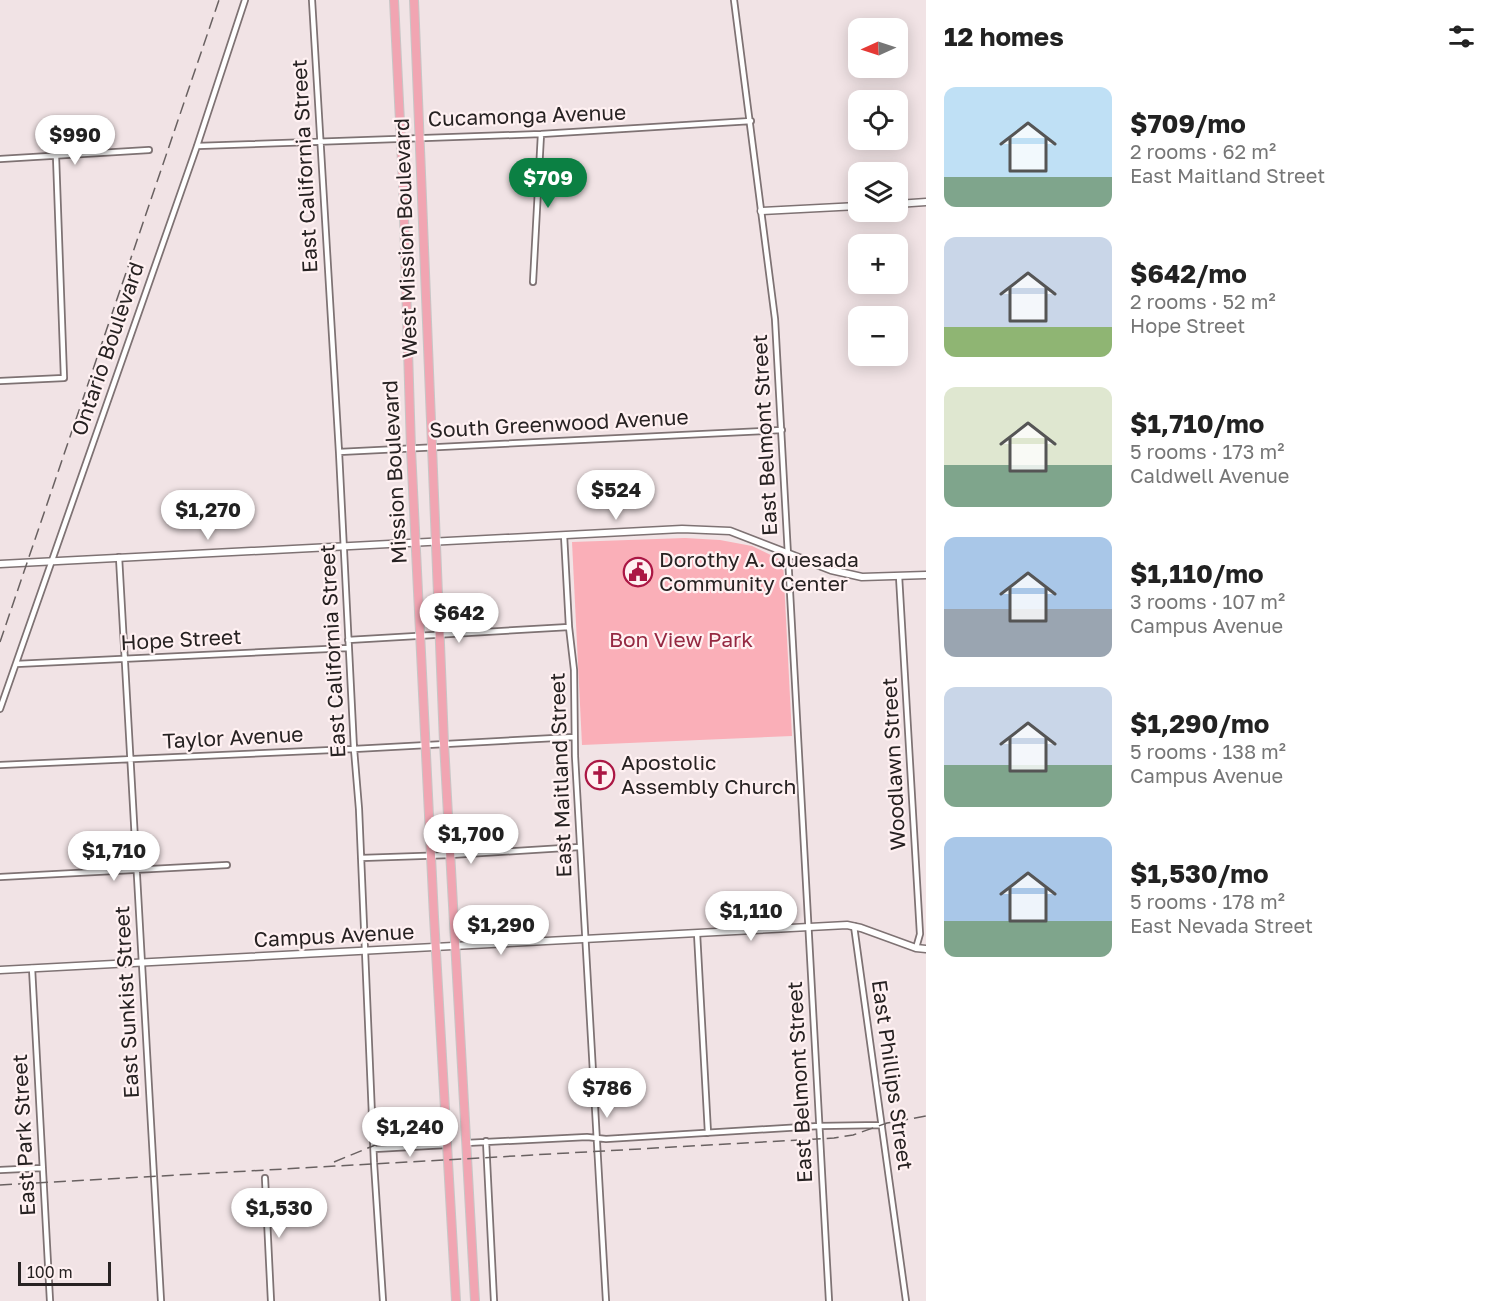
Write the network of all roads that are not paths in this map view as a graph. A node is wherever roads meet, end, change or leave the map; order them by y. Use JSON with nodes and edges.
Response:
{"nodes":[{"id":1,"x":245,"y":0,"type":"edge"},
{"id":2,"x":312,"y":0,"type":"edge"},
{"id":3,"x":394,"y":0,"type":"edge"},
{"id":4,"x":414,"y":0,"type":"edge"},
{"id":5,"x":734,"y":0,"type":"edge"},
{"id":6,"x":751,"y":121,"type":"junction"},
{"id":7,"x":541,"y":134,"type":"junction"},
{"id":8,"x":420,"y":137,"type":"junction"},
{"id":9,"x":400,"y":138,"type":"junction"},
{"id":10,"x":320,"y":142,"type":"junction"},
{"id":11,"x":197,"y":146,"type":"junction"},
{"id":12,"x":148,"y":150,"type":"dead end"},
{"id":13,"x":56,"y":156,"type":"junction"},
{"id":14,"x":0,"y":159,"type":"edge"},
{"id":15,"x":926,"y":202,"type":"edge"},
{"id":16,"x":908,"y":203,"type":"edge"},
{"id":17,"x":848,"y":207,"type":"edge"},
{"id":18,"x":761,"y":211,"type":"junction"},
{"id":19,"x":533,"y":282,"type":"dead end"},
{"id":20,"x":0,"y":381,"type":"edge"},
{"id":21,"x":782,"y":430,"type":"junction"},
{"id":22,"x":433,"y":447,"type":"junction"},
{"id":23,"x":411,"y":449,"type":"junction"},
{"id":24,"x":339,"y":452,"type":"junction"},
{"id":25,"x":564,"y":535,"type":"junction"},
{"id":26,"x":437,"y":542,"type":"junction"},
{"id":27,"x":416,"y":543,"type":"junction"},
{"id":28,"x":344,"y":547,"type":"junction"},
{"id":29,"x":788,"y":553,"type":"junction"},
{"id":30,"x":119,"y":557,"type":"junction"},
{"id":31,"x":51,"y":561,"type":"junction"},
{"id":32,"x":0,"y":564,"type":"edge"},
{"id":33,"x":926,"y":575,"type":"edge"},
{"id":34,"x":899,"y":576,"type":"junction"},
{"id":35,"x":569,"y":627,"type":"junction"},
{"id":36,"x":440,"y":634,"type":"junction"},
{"id":37,"x":422,"y":635,"type":"junction"},
{"id":38,"x":348,"y":640,"type":"junction"},
{"id":39,"x":348,"y":648,"type":"junction"},
{"id":40,"x":125,"y":659,"type":"junction"},
{"id":41,"x":16,"y":664,"type":"junction"},
{"id":42,"x":0,"y":709,"type":"edge"},
{"id":43,"x":574,"y":737,"type":"junction"},
{"id":44,"x":444,"y":743,"type":"junction"},
{"id":45,"x":426,"y":744,"type":"junction"},
{"id":46,"x":354,"y":749,"type":"junction"},
{"id":47,"x":129,"y":760,"type":"junction"},
{"id":48,"x":0,"y":765,"type":"edge"},
{"id":49,"x":580,"y":847,"type":"junction"},
{"id":50,"x":431,"y":855,"type":"junction"},
{"id":51,"x":450,"y":855,"type":"junction"},
{"id":52,"x":361,"y":858,"type":"junction"},
{"id":53,"x":226,"y":865,"type":"dead end"},
{"id":54,"x":136,"y":870,"type":"junction"},
{"id":55,"x":0,"y":877,"type":"edge"},
{"id":56,"x":854,"y":926,"type":"junction"},
{"id":57,"x":808,"y":927,"type":"junction"},
{"id":58,"x":697,"y":933,"type":"junction"},
{"id":59,"x":585,"y":939,"type":"junction"},
{"id":60,"x":456,"y":947,"type":"junction"},
{"id":61,"x":436,"y":948,"type":"junction"},
{"id":62,"x":916,"y":948,"type":"junction"},
{"id":63,"x":926,"y":949,"type":"edge"},
{"id":64,"x":366,"y":952,"type":"junction"},
{"id":65,"x":141,"y":962,"type":"junction"},
{"id":66,"x":32,"y":968,"type":"junction"},
{"id":67,"x":0,"y":970,"type":"edge"},
{"id":68,"x":882,"y":1125,"type":"junction"},
{"id":69,"x":819,"y":1126,"type":"junction"},
{"id":70,"x":708,"y":1133,"type":"junction"},
{"id":71,"x":597,"y":1138,"type":"junction"},
{"id":72,"x":486,"y":1141,"type":"junction"},
{"id":73,"x":466,"y":1143,"type":"junction"},
{"id":74,"x":446,"y":1145,"type":"junction"},
{"id":75,"x":374,"y":1149,"type":"junction"},
{"id":76,"x":42,"y":1168,"type":"junction"},
{"id":77,"x":0,"y":1170,"type":"edge"},
{"id":78,"x":265,"y":1178,"type":"dead end"},
{"id":79,"x":50,"y":1301,"type":"edge"},
{"id":80,"x":160,"y":1301,"type":"edge"},
{"id":81,"x":271,"y":1301,"type":"edge"},
{"id":82,"x":383,"y":1301,"type":"edge"},
{"id":83,"x":456,"y":1301,"type":"edge"},
{"id":84,"x":475,"y":1301,"type":"edge"},
{"id":85,"x":494,"y":1301,"type":"edge"},
{"id":86,"x":606,"y":1301,"type":"edge"},
{"id":87,"x":829,"y":1301,"type":"edge"},
{"id":88,"x":906,"y":1301,"type":"edge"}],
"edges":[{"from":1,"to":11,"type":"street","name":"Ontario Boulevard"},
{"from":2,"to":10,"type":"street","name":"East California Street"},
{"from":3,"to":9,"type":"main road","name":"Mission Boulevard"},
{"from":4,"to":8,"type":"main road","name":"West Mission Boulevard"},
{"from":5,"to":6,"type":"street","name":"East Belmont Street"},
{"from":6,"to":7,"type":"street","name":"Cucamonga Avenue"},
{"from":6,"to":18,"type":"street","name":"East Belmont Street"},
{"from":7,"to":8,"type":"street","name":"Cucamonga Avenue"},
{"from":7,"to":19,"type":"street"},
{"from":8,"to":9,"type":"street","name":"Cucamonga Avenue"},
{"from":8,"to":22,"type":"main road","name":"West Mission Boulevard"},
{"from":9,"to":10,"type":"street","name":"Cucamonga Avenue"},
{"from":9,"to":23,"type":"main road","name":"Mission Boulevard"},
{"from":10,"to":11,"type":"street","name":"Cucamonga Avenue"},
{"from":10,"to":24,"type":"street","name":"East California Street"},
{"from":11,"to":31,"type":"street","name":"Ontario Boulevard"},
{"from":12,"to":13,"type":"street"},
{"from":13,"to":14,"type":"street"},
{"from":13,"to":20,"type":"street"},
{"from":15,"to":16,"type":"street"},
{"from":17,"to":18,"type":"street"},
{"from":18,"to":21,"type":"street","name":"East Belmont Street"},
{"from":21,"to":22,"type":"street","name":"South Greenwood Avenue"},
{"from":21,"to":29,"type":"street","name":"East Belmont Street"},
{"from":22,"to":23,"type":"street","name":"South Greenwood Avenue"},
{"from":22,"to":26,"type":"main road","name":"West Mission Boulevard"},
{"from":23,"to":24,"type":"street","name":"South Greenwood Avenue"},
{"from":23,"to":27,"type":"main road","name":"Mission Boulevard"},
{"from":24,"to":28,"type":"street","name":"East California Street"},
{"from":25,"to":26,"type":"street"},
{"from":25,"to":29,"type":"street"},
{"from":25,"to":35,"type":"street","name":"East Maitland Street"},
{"from":26,"to":27,"type":"street"},
{"from":26,"to":36,"type":"main road","name":"West Mission Boulevard"},
{"from":27,"to":28,"type":"street"},
{"from":27,"to":37,"type":"main road","name":"Mission Boulevard"},
{"from":28,"to":30,"type":"street"},
{"from":28,"to":38,"type":"street","name":"East California Street"},
{"from":29,"to":34,"type":"street"},
{"from":29,"to":57,"type":"street","name":"East Belmont Street"},
{"from":30,"to":31,"type":"street"},
{"from":30,"to":40,"type":"street","name":"East Sunkist Street"},
{"from":31,"to":32,"type":"street"},
{"from":31,"to":41,"type":"street","name":"Ontario Boulevard"},
{"from":33,"to":34,"type":"street"},
{"from":34,"to":62,"type":"street","name":"Woodlawn Street"},
{"from":35,"to":36,"type":"street"},
{"from":35,"to":43,"type":"street","name":"East Maitland Street"},
{"from":36,"to":37,"type":"street"},
{"from":36,"to":44,"type":"main road","name":"West Mission Boulevard"},
{"from":37,"to":38,"type":"street"},
{"from":37,"to":45,"type":"main road","name":"Mission Boulevard"},
{"from":38,"to":39,"type":"street","name":"East California Street"},
{"from":39,"to":40,"type":"street","name":"Hope Street"},
{"from":39,"to":46,"type":"street","name":"East California Street"},
{"from":40,"to":41,"type":"street","name":"Hope Street"},
{"from":40,"to":47,"type":"street","name":"East Sunkist Street"},
{"from":41,"to":42,"type":"street","name":"Ontario Boulevard"},
{"from":43,"to":44,"type":"street","name":"Taylor Avenue"},
{"from":43,"to":49,"type":"street","name":"East Maitland Street"},
{"from":44,"to":45,"type":"street","name":"Taylor Avenue"},
{"from":44,"to":51,"type":"main road","name":"West Mission Boulevard"},
{"from":45,"to":46,"type":"street","name":"Taylor Avenue"},
{"from":45,"to":50,"type":"main road","name":"Mission Boulevard"},
{"from":46,"to":47,"type":"street","name":"Taylor Avenue"},
{"from":46,"to":52,"type":"street","name":"East California Street"},
{"from":47,"to":48,"type":"street","name":"Taylor Avenue"},
{"from":47,"to":54,"type":"street","name":"East Sunkist Street"},
{"from":49,"to":51,"type":"street"},
{"from":49,"to":59,"type":"street","name":"East Maitland Street"},
{"from":50,"to":51,"type":"street"},
{"from":50,"to":52,"type":"street"},
{"from":50,"to":61,"type":"main road","name":"Mission Boulevard"},
{"from":51,"to":60,"type":"main road","name":"West Mission Boulevard"},
{"from":52,"to":64,"type":"street","name":"East California Street"},
{"from":53,"to":54,"type":"street"},
{"from":54,"to":55,"type":"street"},
{"from":54,"to":65,"type":"street","name":"East Sunkist Street"},
{"from":56,"to":57,"type":"street","name":"Campus Avenue"},
{"from":56,"to":62,"type":"street","name":"Campus Avenue"},
{"from":56,"to":68,"type":"street","name":"East Phillips Street"},
{"from":57,"to":58,"type":"street","name":"Campus Avenue"},
{"from":57,"to":69,"type":"street","name":"East Belmont Street"},
{"from":58,"to":59,"type":"street","name":"Campus Avenue"},
{"from":58,"to":70,"type":"street"},
{"from":59,"to":60,"type":"street","name":"Campus Avenue"},
{"from":59,"to":71,"type":"street","name":"East Maitland Street"},
{"from":60,"to":61,"type":"street","name":"Campus Avenue"},
{"from":60,"to":73,"type":"main road","name":"West Mission Boulevard"},
{"from":61,"to":64,"type":"street","name":"Campus Avenue"},
{"from":61,"to":74,"type":"main road","name":"Mission Boulevard"},
{"from":62,"to":63,"type":"street","name":"Campus Avenue"},
{"from":64,"to":65,"type":"street","name":"Campus Avenue"},
{"from":64,"to":75,"type":"street","name":"East California Street"},
{"from":65,"to":66,"type":"street","name":"Campus Avenue"},
{"from":65,"to":80,"type":"street","name":"East Sunkist Street"},
{"from":66,"to":67,"type":"street","name":"Campus Avenue"},
{"from":66,"to":76,"type":"street","name":"East Park Street"},
{"from":68,"to":69,"type":"street"},
{"from":68,"to":88,"type":"street","name":"East Phillips Street"},
{"from":69,"to":70,"type":"street"},
{"from":69,"to":87,"type":"street","name":"East Belmont Street"},
{"from":70,"to":71,"type":"street"},
{"from":71,"to":72,"type":"street"},
{"from":71,"to":86,"type":"street","name":"East Maitland Street"},
{"from":72,"to":73,"type":"street"},
{"from":72,"to":85,"type":"street"},
{"from":73,"to":84,"type":"main road","name":"West Mission Boulevard"},
{"from":74,"to":75,"type":"street"},
{"from":74,"to":83,"type":"main road","name":"Mission Boulevard"},
{"from":75,"to":82,"type":"street","name":"East California Street"},
{"from":76,"to":77,"type":"street"},
{"from":76,"to":79,"type":"street","name":"East Park Street"},
{"from":78,"to":81,"type":"street"}]}
